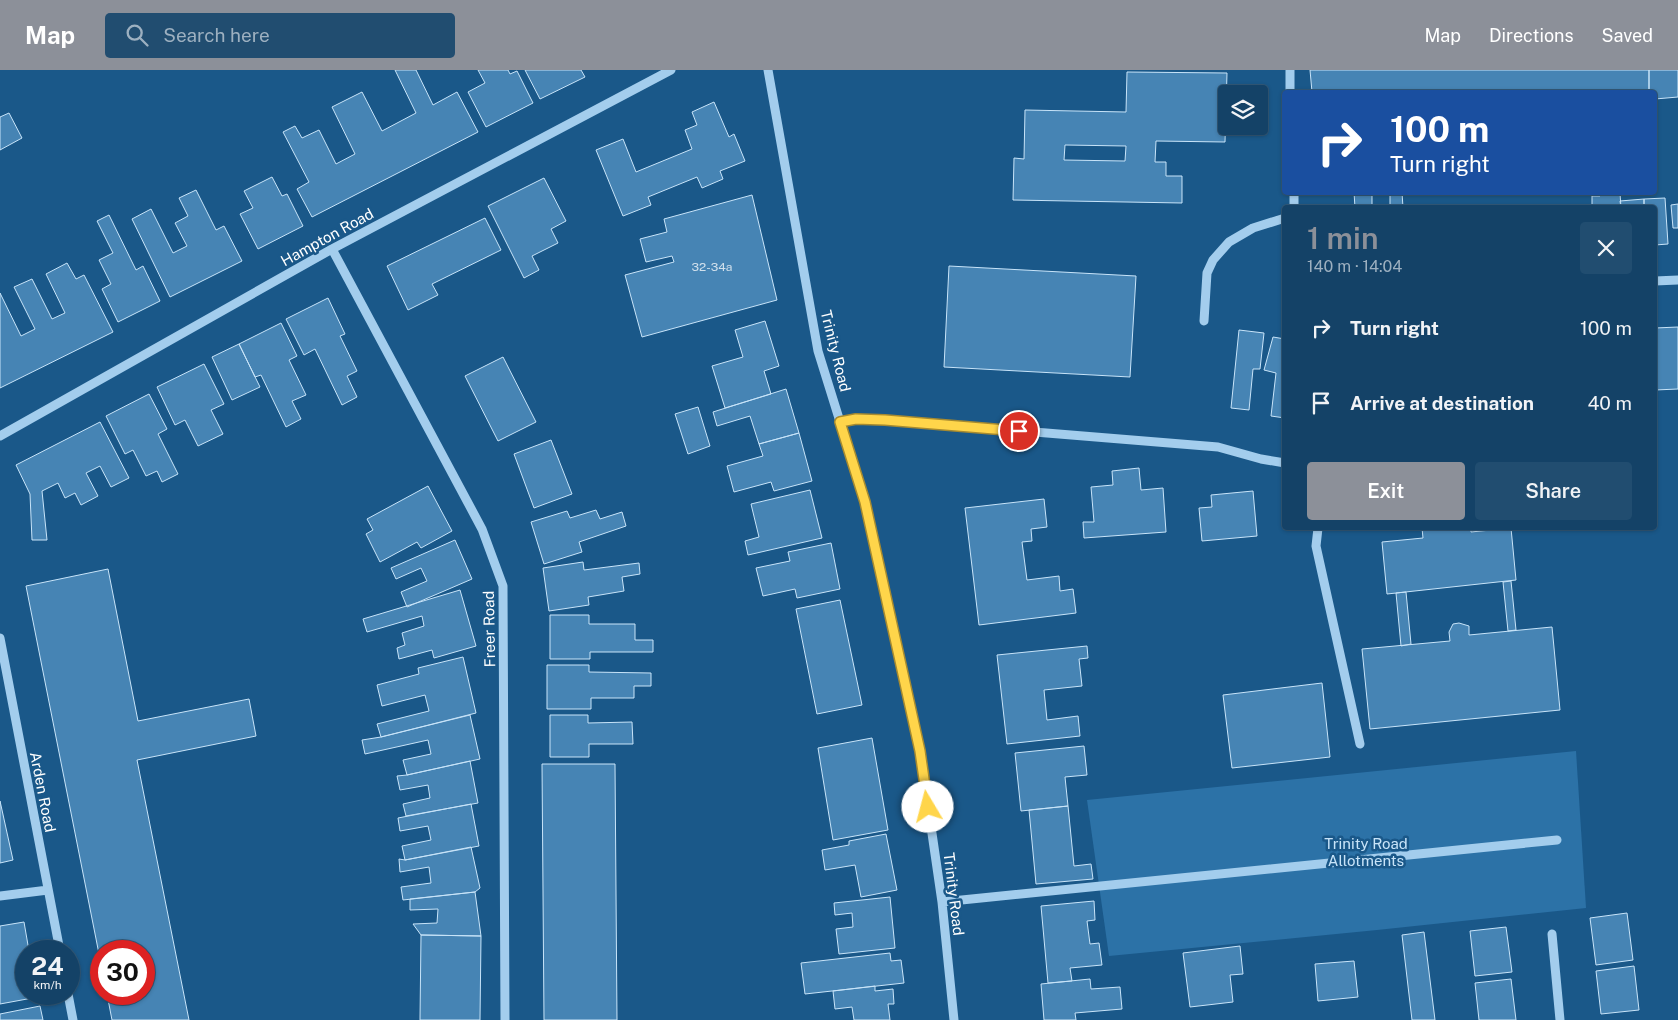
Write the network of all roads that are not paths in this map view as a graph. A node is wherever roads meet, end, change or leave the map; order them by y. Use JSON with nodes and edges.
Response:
{"nodes":[{"id":1,"x":671,"y":70,"type":"edge"},
{"id":2,"x":768,"y":70,"type":"edge"},
{"id":3,"x":1290,"y":70,"type":"edge"},
{"id":4,"x":1290,"y":90,"type":"edge"},
{"id":5,"x":1282,"y":219,"type":"edge"},
{"id":6,"x":332,"y":249,"type":"junction"},
{"id":7,"x":1678,"y":280,"type":"edge"},
{"id":8,"x":1657,"y":281,"type":"edge"},
{"id":9,"x":1204,"y":321,"type":"dead end"},
{"id":10,"x":840,"y":422,"type":"junction"},
{"id":11,"x":0,"y":436,"type":"edge"},
{"id":12,"x":1282,"y":462,"type":"edge"},
{"id":13,"x":1318,"y":530,"type":"edge"},
{"id":14,"x":0,"y":638,"type":"edge"},
{"id":15,"x":1360,"y":744,"type":"dead end"},
{"id":16,"x":1557,"y":840,"type":"dead end"},
{"id":17,"x":48,"y":890,"type":"junction"},
{"id":18,"x":0,"y":896,"type":"edge"},
{"id":19,"x":942,"y":902,"type":"junction"},
{"id":20,"x":1552,"y":934,"type":"dead end"},
{"id":21,"x":58,"y":940,"type":"edge"},
{"id":22,"x":70,"y":1005,"type":"edge"},
{"id":23,"x":73,"y":1020,"type":"edge"},
{"id":24,"x":505,"y":1020,"type":"edge"},
{"id":25,"x":954,"y":1020,"type":"edge"},
{"id":26,"x":1560,"y":1020,"type":"edge"}],
"edges":[{"from":1,"to":6,"type":"street","name":"Hampton Road"},
{"from":2,"to":10,"type":"street","name":"Trinity Road"},
{"from":3,"to":4,"type":"street"},
{"from":5,"to":9,"type":"street"},
{"from":6,"to":11,"type":"street","name":"Hampton Road"},
{"from":6,"to":24,"type":"street","name":"Freer Road"},
{"from":7,"to":8,"type":"street"},
{"from":10,"to":12,"type":"street"},
{"from":10,"to":19,"type":"street","name":"Trinity Road"},
{"from":13,"to":15,"type":"street"},
{"from":14,"to":17,"type":"street","name":"Arden Road"},
{"from":16,"to":19,"type":"street"},
{"from":17,"to":18,"type":"street"},
{"from":17,"to":21,"type":"street","name":"Arden Road"},
{"from":19,"to":25,"type":"street","name":"Trinity Road"},
{"from":20,"to":26,"type":"street"},
{"from":22,"to":23,"type":"street"}]}
